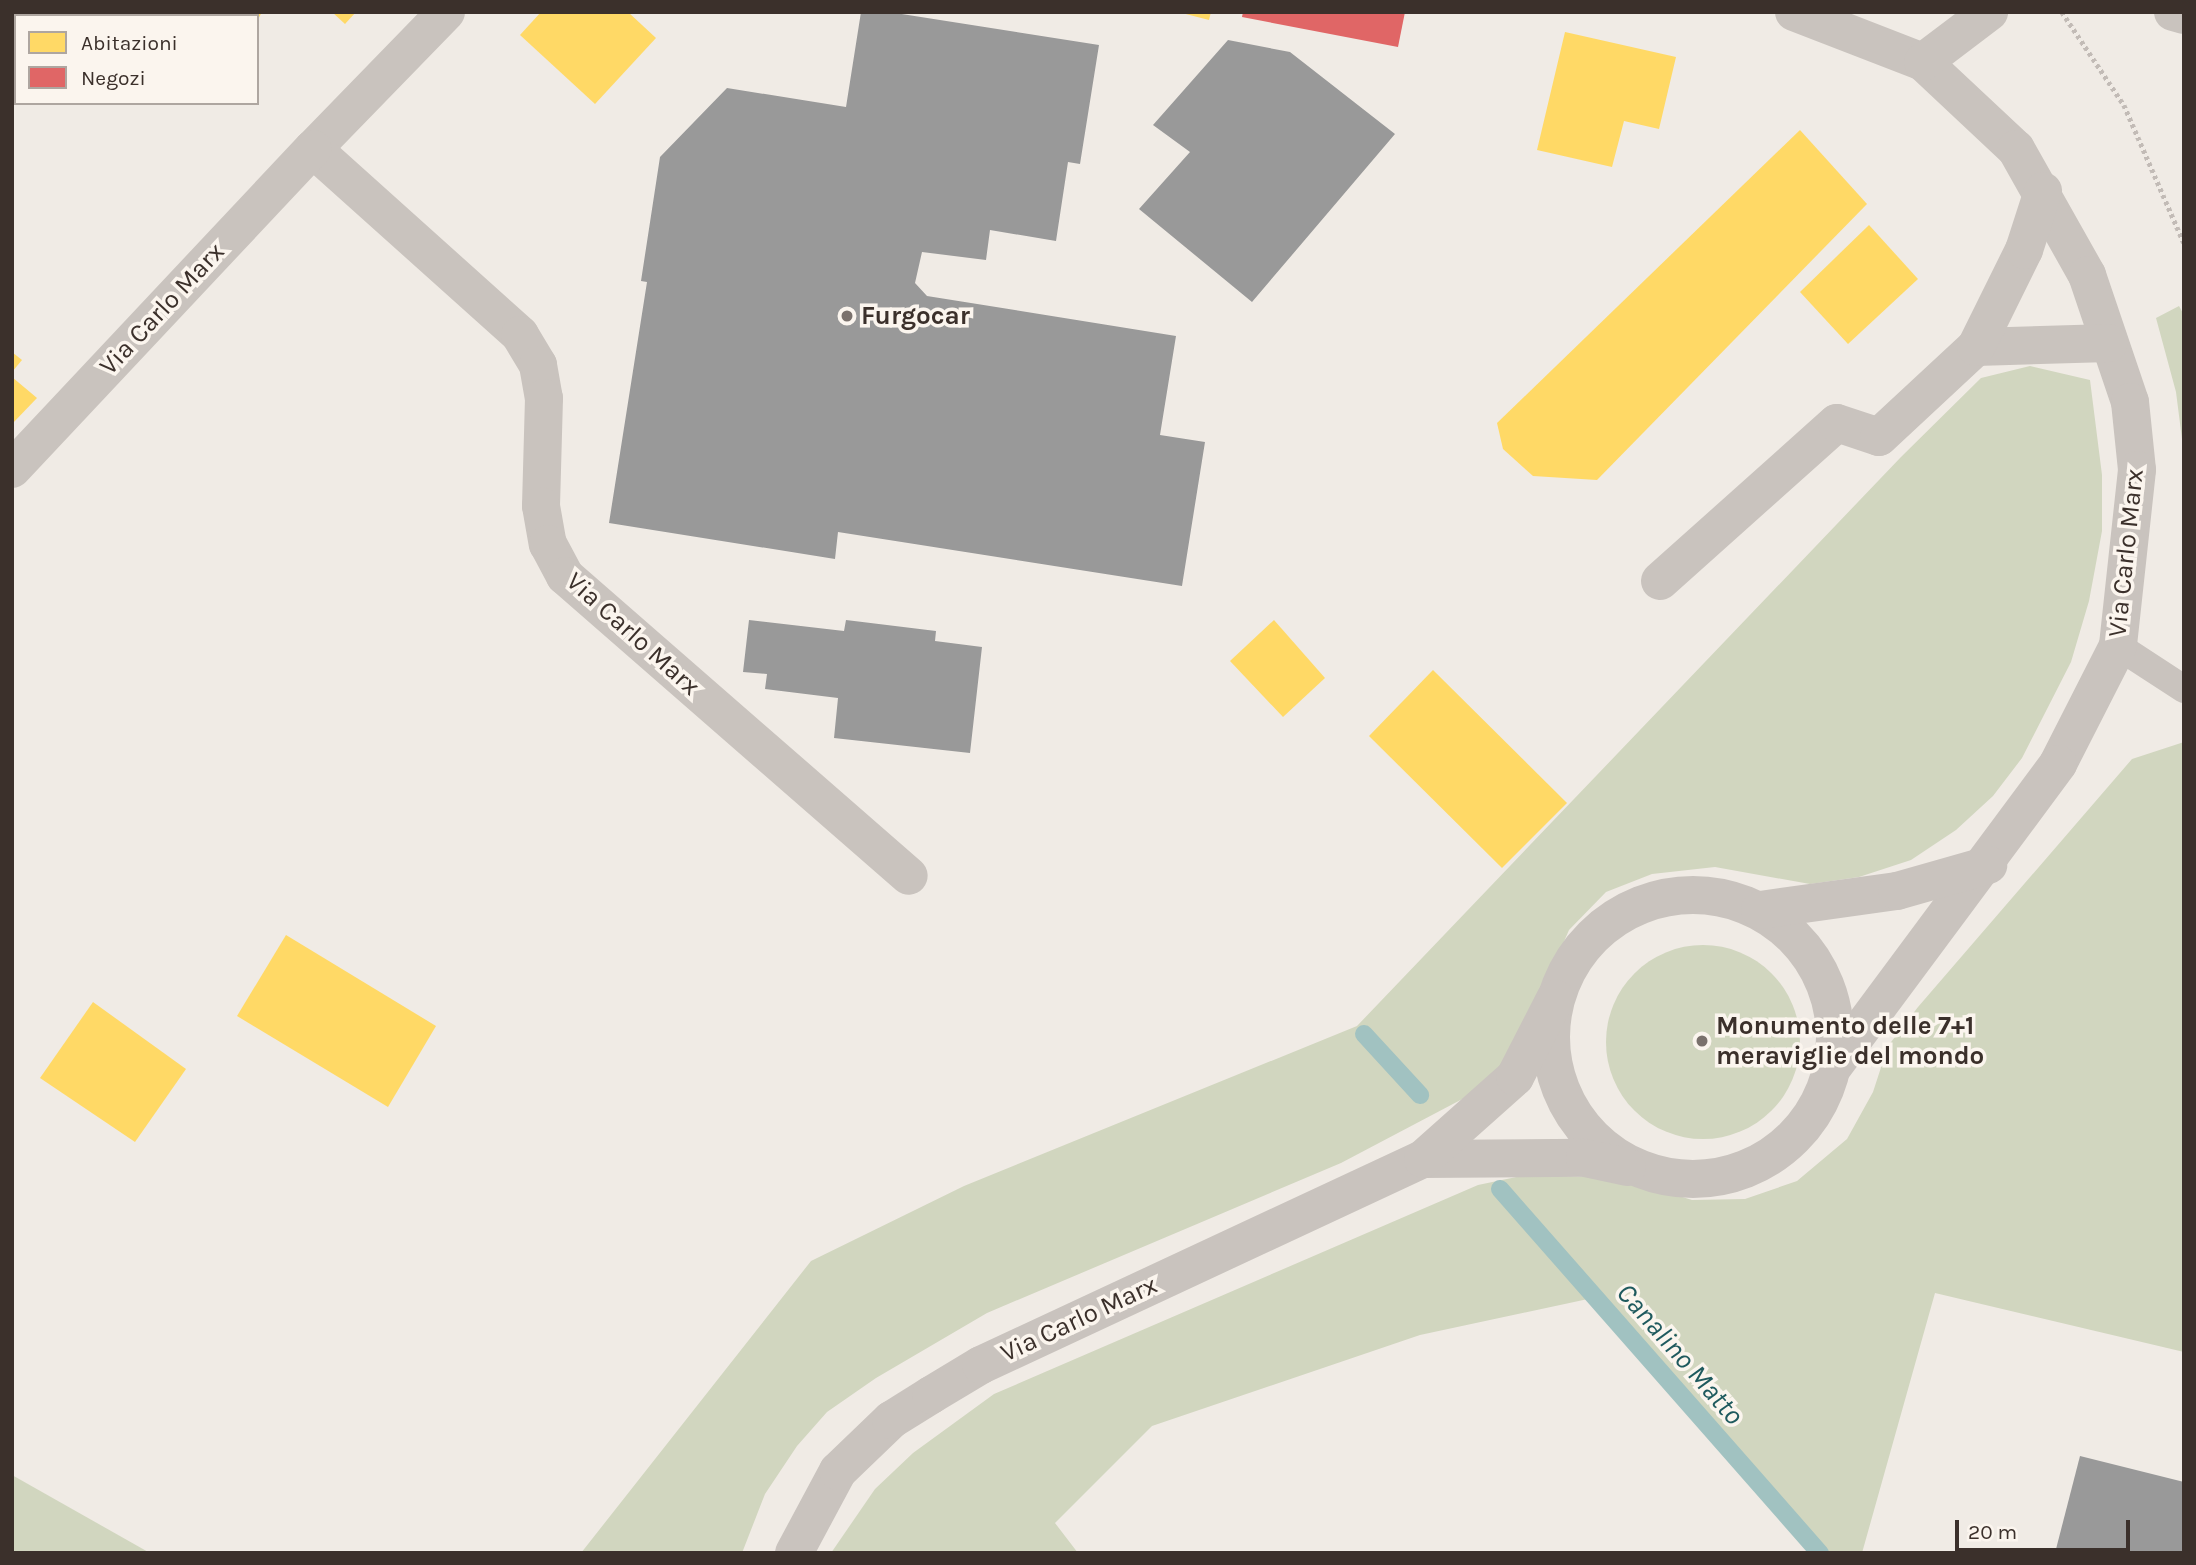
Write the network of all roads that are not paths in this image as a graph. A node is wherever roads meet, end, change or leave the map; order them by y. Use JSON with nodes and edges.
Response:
{"nodes":[{"id":1,"x":446,"y":12,"type":"edge"},
{"id":2,"x":1794,"y":12,"type":"edge"},
{"id":3,"x":1989,"y":12,"type":"edge"},
{"id":4,"x":2173,"y":12,"type":"edge"},
{"id":5,"x":2184,"y":15,"type":"edge"},
{"id":6,"x":1923,"y":62,"type":"junction"},
{"id":7,"x":313,"y":149,"type":"junction"},
{"id":8,"x":2043,"y":191,"type":"junction"},
{"id":9,"x":2109,"y":343,"type":"junction"},
{"id":10,"x":1976,"y":347,"type":"junction"},
{"id":11,"x":12,"y":469,"type":"edge"},
{"id":12,"x":1660,"y":582,"type":"dead end"},
{"id":13,"x":2118,"y":646,"type":"junction"},
{"id":14,"x":2184,"y":689,"type":"edge"},
{"id":15,"x":1987,"y":865,"type":"junction"},
{"id":16,"x":909,"y":876,"type":"dead end"},
{"id":17,"x":1760,"y":910,"type":"junction"},
{"id":18,"x":1555,"y":999,"type":"junction"},
{"id":19,"x":1832,"y":1068,"type":"junction"},
{"id":20,"x":1423,"y":1159,"type":"junction"},
{"id":21,"x":1643,"y":1171,"type":"junction"},
{"id":22,"x":794,"y":1553,"type":"edge"}],
"edges":[{"from":1,"to":7,"type":"street","name":"Via Carlo Marx"},
{"from":2,"to":6,"type":"street","name":"Via Carlo Marx"},
{"from":3,"to":6,"type":"street"},
{"from":4,"to":5,"type":"street"},
{"from":6,"to":8,"type":"street","name":"Via Carlo Marx"},
{"from":7,"to":11,"type":"street","name":"Via Carlo Marx"},
{"from":7,"to":16,"type":"street","name":"Via Carlo Marx"},
{"from":8,"to":9,"type":"street","name":"Via Carlo Marx"},
{"from":8,"to":10,"type":"street"},
{"from":9,"to":10,"type":"street"},
{"from":9,"to":13,"type":"street","name":"Via Carlo Marx"},
{"from":10,"to":12,"type":"street"},
{"from":13,"to":14,"type":"lane"},
{"from":13,"to":15,"type":"street","name":"Via Carlo Marx"},
{"from":15,"to":17,"type":"street","name":"Via Carlo Marx"},
{"from":15,"to":19,"type":"street","name":"Via Carlo Marx"},
{"from":17,"to":18,"type":"street","name":"Via Carlo Marx"},
{"from":17,"to":19,"type":"street","name":"Via Carlo Marx"},
{"from":18,"to":20,"type":"street","name":"Via Carlo Marx"},
{"from":18,"to":21,"type":"street","name":"Via Carlo Marx"},
{"from":19,"to":21,"type":"street","name":"Via Carlo Marx"},
{"from":20,"to":21,"type":"street","name":"Via Carlo Marx"},
{"from":20,"to":22,"type":"street","name":"Via Carlo Marx"}]}
